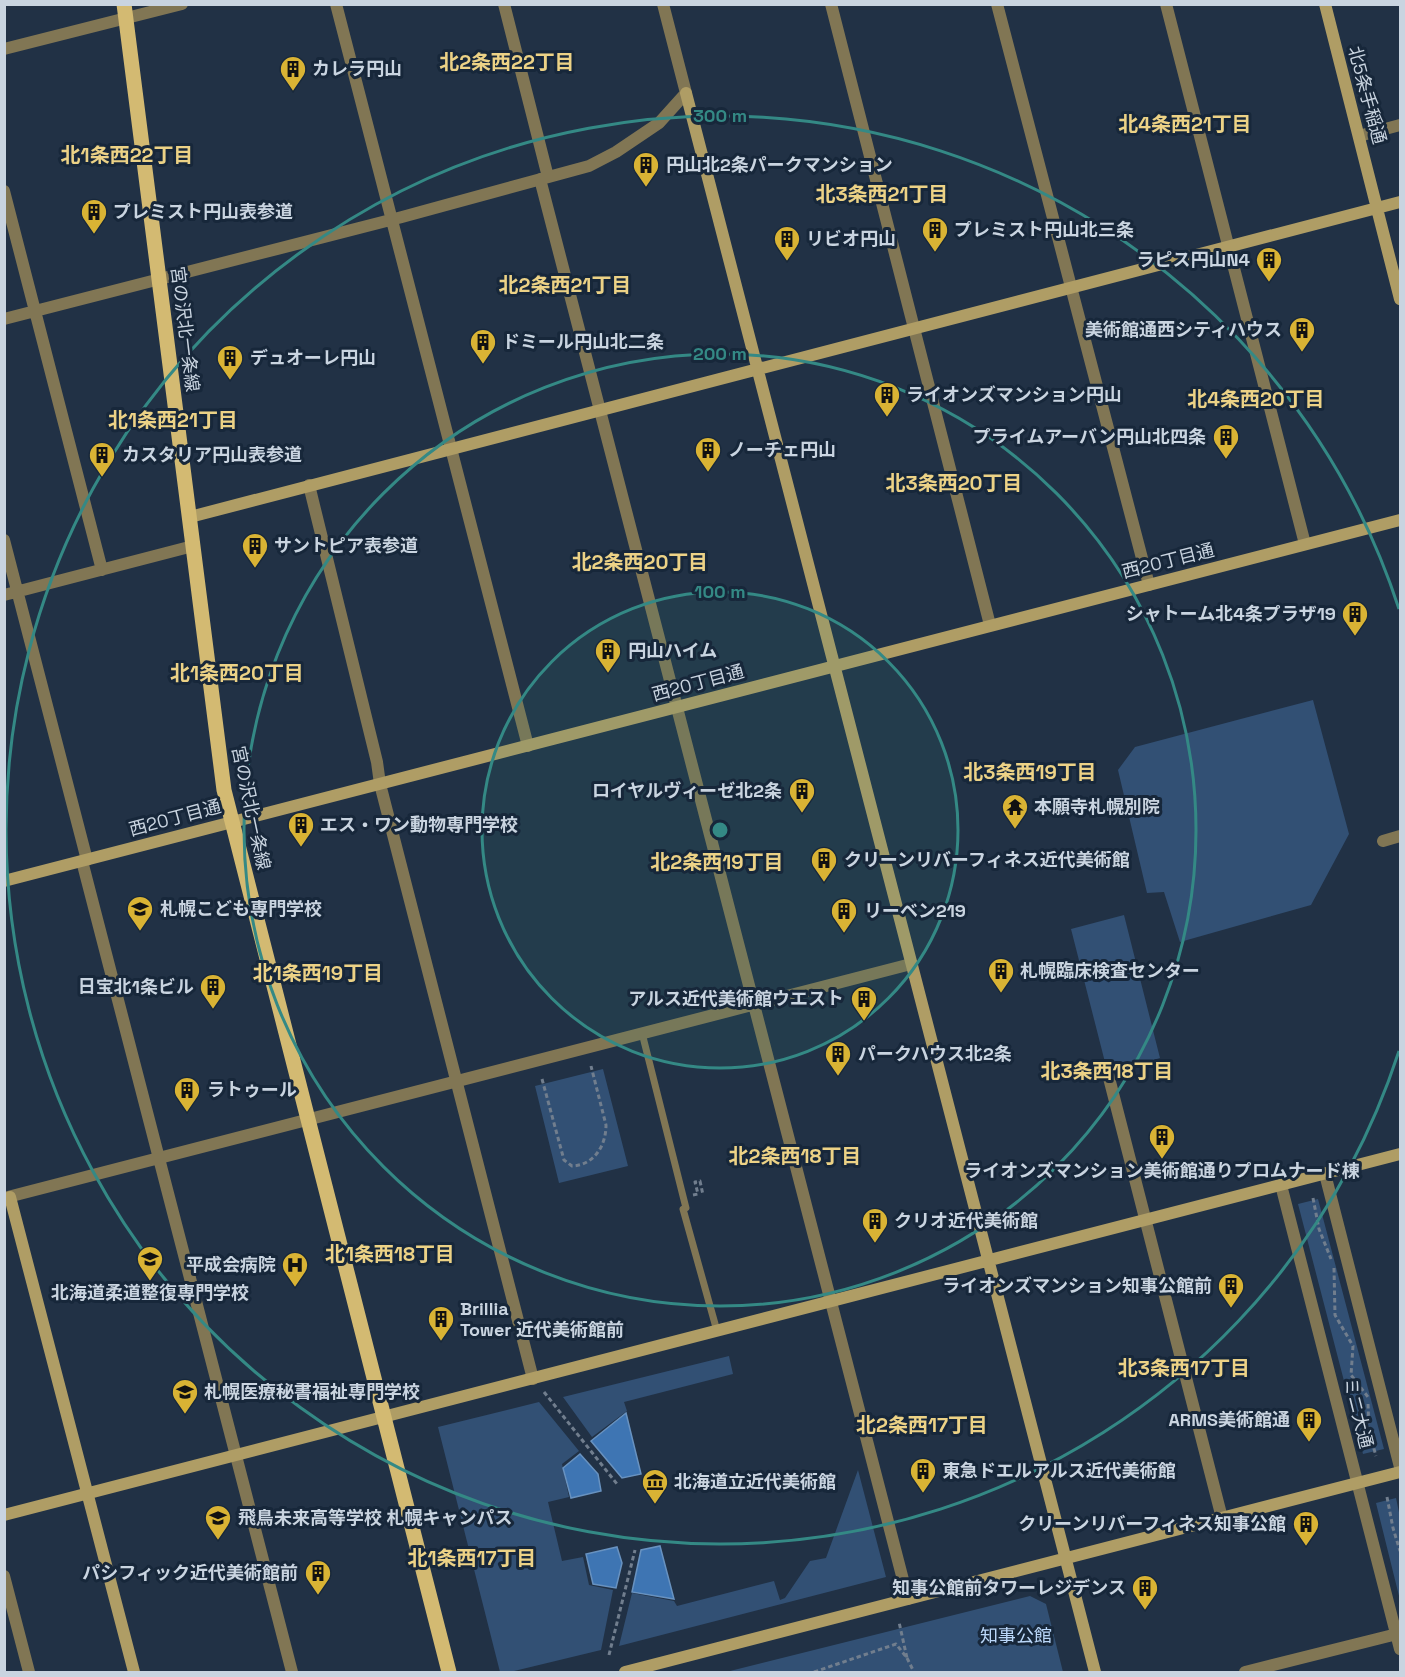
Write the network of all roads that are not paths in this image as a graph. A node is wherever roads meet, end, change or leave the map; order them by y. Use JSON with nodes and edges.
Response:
{"nodes":[{"id":1,"x":182,"y":4,"type":"edge"},
{"id":2,"x":336,"y":4,"type":"edge"},
{"id":3,"x":504,"y":4,"type":"edge"},
{"id":4,"x":663,"y":4,"type":"edge"},
{"id":5,"x":831,"y":4,"type":"edge"},
{"id":6,"x":997,"y":4,"type":"edge"},
{"id":7,"x":1166,"y":4,"type":"edge"},
{"id":8,"x":1325,"y":4,"type":"edge"},
{"id":9,"x":125,"y":12,"type":"edge"},
{"id":10,"x":4,"y":49,"type":"edge"},
{"id":11,"x":686,"y":93,"type":"junction"},
{"id":12,"x":1401,"y":125,"type":"edge"},
{"id":13,"x":1359,"y":136,"type":"junction"},
{"id":14,"x":544,"y":178,"type":"junction"},
{"id":15,"x":4,"y":191,"type":"edge"},
{"id":16,"x":1401,"y":202,"type":"edge"},
{"id":17,"x":1377,"y":208,"type":"junction"},
{"id":18,"x":392,"y":220,"type":"junction"},
{"id":19,"x":1229,"y":247,"type":"junction"},
{"id":20,"x":159,"y":280,"type":"junction"},
{"id":21,"x":1071,"y":288,"type":"junction"},
{"id":22,"x":1400,"y":299,"type":"edge"},
{"id":23,"x":35,"y":312,"type":"junction"},
{"id":24,"x":4,"y":320,"type":"edge"},
{"id":25,"x":914,"y":328,"type":"junction"},
{"id":26,"x":757,"y":369,"type":"junction"},
{"id":27,"x":600,"y":410,"type":"junction"},
{"id":28,"x":451,"y":448,"type":"junction"},
{"id":29,"x":309,"y":485,"type":"junction"},
{"id":30,"x":190,"y":517,"type":"junction"},
{"id":31,"x":1401,"y":520,"type":"edge"},
{"id":32,"x":4,"y":540,"type":"edge"},
{"id":33,"x":1305,"y":544,"type":"junction"},
{"id":34,"x":193,"y":546,"type":"junction"},
{"id":35,"x":102,"y":570,"type":"junction"},
{"id":36,"x":1149,"y":585,"type":"junction"},
{"id":37,"x":18,"y":592,"type":"junction"},
{"id":38,"x":4,"y":595,"type":"edge"},
{"id":39,"x":990,"y":625,"type":"junction"},
{"id":40,"x":834,"y":666,"type":"junction"},
{"id":41,"x":676,"y":707,"type":"junction"},
{"id":42,"x":528,"y":746,"type":"junction"},
{"id":43,"x":380,"y":784,"type":"junction"},
{"id":44,"x":231,"y":822,"type":"junction"},
{"id":45,"x":1401,"y":836,"type":"edge"},
{"id":46,"x":1383,"y":841,"type":"dead end"},
{"id":47,"x":84,"y":860,"type":"junction"},
{"id":48,"x":4,"y":881,"type":"edge"},
{"id":49,"x":911,"y":964,"type":"junction"},
{"id":50,"x":754,"y":1005,"type":"junction"},
{"id":51,"x":642,"y":1033,"type":"junction"},
{"id":52,"x":1108,"y":1074,"type":"dead end"},
{"id":53,"x":456,"y":1081,"type":"junction"},
{"id":54,"x":308,"y":1120,"type":"junction"},
{"id":55,"x":1401,"y":1154,"type":"edge"},
{"id":56,"x":159,"y":1158,"type":"junction"},
{"id":57,"x":1325,"y":1174,"type":"junction"},
{"id":58,"x":1281,"y":1185,"type":"junction"},
{"id":59,"x":7,"y":1198,"type":"edge"},
{"id":60,"x":1145,"y":1220,"type":"junction"},
{"id":61,"x":988,"y":1261,"type":"junction"},
{"id":62,"x":831,"y":1301,"type":"junction"},
{"id":63,"x":717,"y":1331,"type":"junction"},
{"id":64,"x":533,"y":1379,"type":"junction"},
{"id":65,"x":385,"y":1417,"type":"junction"},
{"id":66,"x":236,"y":1455,"type":"junction"},
{"id":67,"x":1401,"y":1467,"type":"edge"},
{"id":68,"x":1401,"y":1472,"type":"edge"},
{"id":69,"x":1358,"y":1483,"type":"junction"},
{"id":70,"x":88,"y":1494,"type":"junction"},
{"id":71,"x":4,"y":1515,"type":"edge"},
{"id":72,"x":1222,"y":1518,"type":"junction"},
{"id":73,"x":1066,"y":1558,"type":"junction"},
{"id":74,"x":4,"y":1576,"type":"edge"},
{"id":75,"x":908,"y":1599,"type":"junction"},
{"id":76,"x":1397,"y":1634,"type":"junction"},
{"id":77,"x":1401,"y":1649,"type":"edge"},
{"id":78,"x":28,"y":1672,"type":"edge"},
{"id":79,"x":134,"y":1672,"type":"edge"},
{"id":80,"x":292,"y":1672,"type":"edge"},
{"id":81,"x":449,"y":1672,"type":"edge"},
{"id":82,"x":624,"y":1672,"type":"edge"},
{"id":83,"x":1095,"y":1672,"type":"edge"},
{"id":84,"x":1245,"y":1672,"type":"edge"}],
"edges":[{"from":1,"to":9,"type":"street"},
{"from":2,"to":18,"type":"street"},
{"from":3,"to":14,"type":"street"},
{"from":4,"to":11,"type":"street"},
{"from":5,"to":25,"type":"street"},
{"from":6,"to":21,"type":"street"},
{"from":7,"to":19,"type":"street"},
{"from":8,"to":13,"type":"street","name":"北5条手稲通"},
{"from":9,"to":10,"type":"street"},
{"from":9,"to":20,"type":"main road","name":"宮の沢北一条線"},
{"from":11,"to":14,"type":"street"},
{"from":11,"to":26,"type":"street"},
{"from":12,"to":13,"type":"street"},
{"from":13,"to":17,"type":"street","name":"北5条手稲通"},
{"from":14,"to":18,"type":"street"},
{"from":14,"to":27,"type":"street"},
{"from":15,"to":23,"type":"street"},
{"from":16,"to":17,"type":"street"},
{"from":17,"to":19,"type":"street"},
{"from":17,"to":22,"type":"street","name":"北5条手稲通"},
{"from":18,"to":20,"type":"street"},
{"from":18,"to":28,"type":"street"},
{"from":19,"to":21,"type":"street"},
{"from":19,"to":33,"type":"street"},
{"from":20,"to":23,"type":"street"},
{"from":20,"to":30,"type":"main road","name":"宮の沢北一条線"},
{"from":21,"to":25,"type":"street"},
{"from":21,"to":36,"type":"street"},
{"from":23,"to":24,"type":"street"},
{"from":23,"to":35,"type":"street"},
{"from":25,"to":26,"type":"street"},
{"from":25,"to":39,"type":"street"},
{"from":26,"to":27,"type":"street"},
{"from":26,"to":40,"type":"street"},
{"from":27,"to":28,"type":"street"},
{"from":27,"to":41,"type":"street"},
{"from":28,"to":29,"type":"street"},
{"from":28,"to":42,"type":"street"},
{"from":29,"to":30,"type":"street"},
{"from":29,"to":43,"type":"street"},
{"from":30,"to":34,"type":"main road","name":"宮の沢北一条線"},
{"from":31,"to":33,"type":"street","name":"西20丁目通"},
{"from":32,"to":37,"type":"street"},
{"from":33,"to":36,"type":"street","name":"西20丁目通"},
{"from":34,"to":35,"type":"street"},
{"from":34,"to":44,"type":"main road","name":"宮の沢北一条線"},
{"from":35,"to":37,"type":"street"},
{"from":36,"to":39,"type":"street","name":"西20丁目通"},
{"from":37,"to":38,"type":"street"},
{"from":37,"to":47,"type":"street"},
{"from":39,"to":40,"type":"street","name":"西20丁目通"},
{"from":40,"to":41,"type":"street","name":"西20丁目通"},
{"from":40,"to":49,"type":"street"},
{"from":41,"to":42,"type":"street","name":"西20丁目通"},
{"from":41,"to":50,"type":"street"},
{"from":42,"to":43,"type":"street","name":"西20丁目通"},
{"from":43,"to":44,"type":"street","name":"西20丁目通"},
{"from":43,"to":53,"type":"street"},
{"from":44,"to":47,"type":"street","name":"西20丁目通"},
{"from":44,"to":54,"type":"main road","name":"宮の沢北一条線"},
{"from":45,"to":46,"type":"street"},
{"from":47,"to":48,"type":"street","name":"西20丁目通"},
{"from":47,"to":56,"type":"street"},
{"from":49,"to":50,"type":"street"},
{"from":49,"to":61,"type":"street"},
{"from":50,"to":51,"type":"street"},
{"from":50,"to":62,"type":"street"},
{"from":51,"to":53,"type":"street"},
{"from":51,"to":63,"type":"lane"},
{"from":52,"to":60,"type":"street"},
{"from":53,"to":54,"type":"street"},
{"from":53,"to":64,"type":"street"},
{"from":54,"to":56,"type":"street"},
{"from":54,"to":65,"type":"main road","name":"宮の沢北一条線"},
{"from":55,"to":57,"type":"street"},
{"from":56,"to":59,"type":"street"},
{"from":56,"to":66,"type":"street"},
{"from":57,"to":58,"type":"street"},
{"from":57,"to":67,"type":"street","name":"ミニ大通"},
{"from":58,"to":60,"type":"street"},
{"from":58,"to":69,"type":"street","name":"ミニ大通"},
{"from":59,"to":70,"type":"street"},
{"from":60,"to":61,"type":"street"},
{"from":60,"to":72,"type":"street"},
{"from":61,"to":62,"type":"street"},
{"from":61,"to":73,"type":"street"},
{"from":62,"to":63,"type":"street"},
{"from":62,"to":75,"type":"street"},
{"from":63,"to":64,"type":"street"},
{"from":64,"to":65,"type":"street"},
{"from":65,"to":66,"type":"street"},
{"from":65,"to":81,"type":"main road","name":"宮の沢北一条線"},
{"from":66,"to":70,"type":"street"},
{"from":66,"to":80,"type":"street"},
{"from":68,"to":69,"type":"street"},
{"from":69,"to":72,"type":"street"},
{"from":69,"to":76,"type":"street","name":"ミニ大通"},
{"from":70,"to":71,"type":"street"},
{"from":70,"to":79,"type":"street"},
{"from":72,"to":73,"type":"street"},
{"from":73,"to":75,"type":"street"},
{"from":73,"to":83,"type":"street"},
{"from":74,"to":78,"type":"street"},
{"from":75,"to":82,"type":"street"},
{"from":76,"to":77,"type":"street","name":"ミニ大通"},
{"from":76,"to":84,"type":"street"}]}
